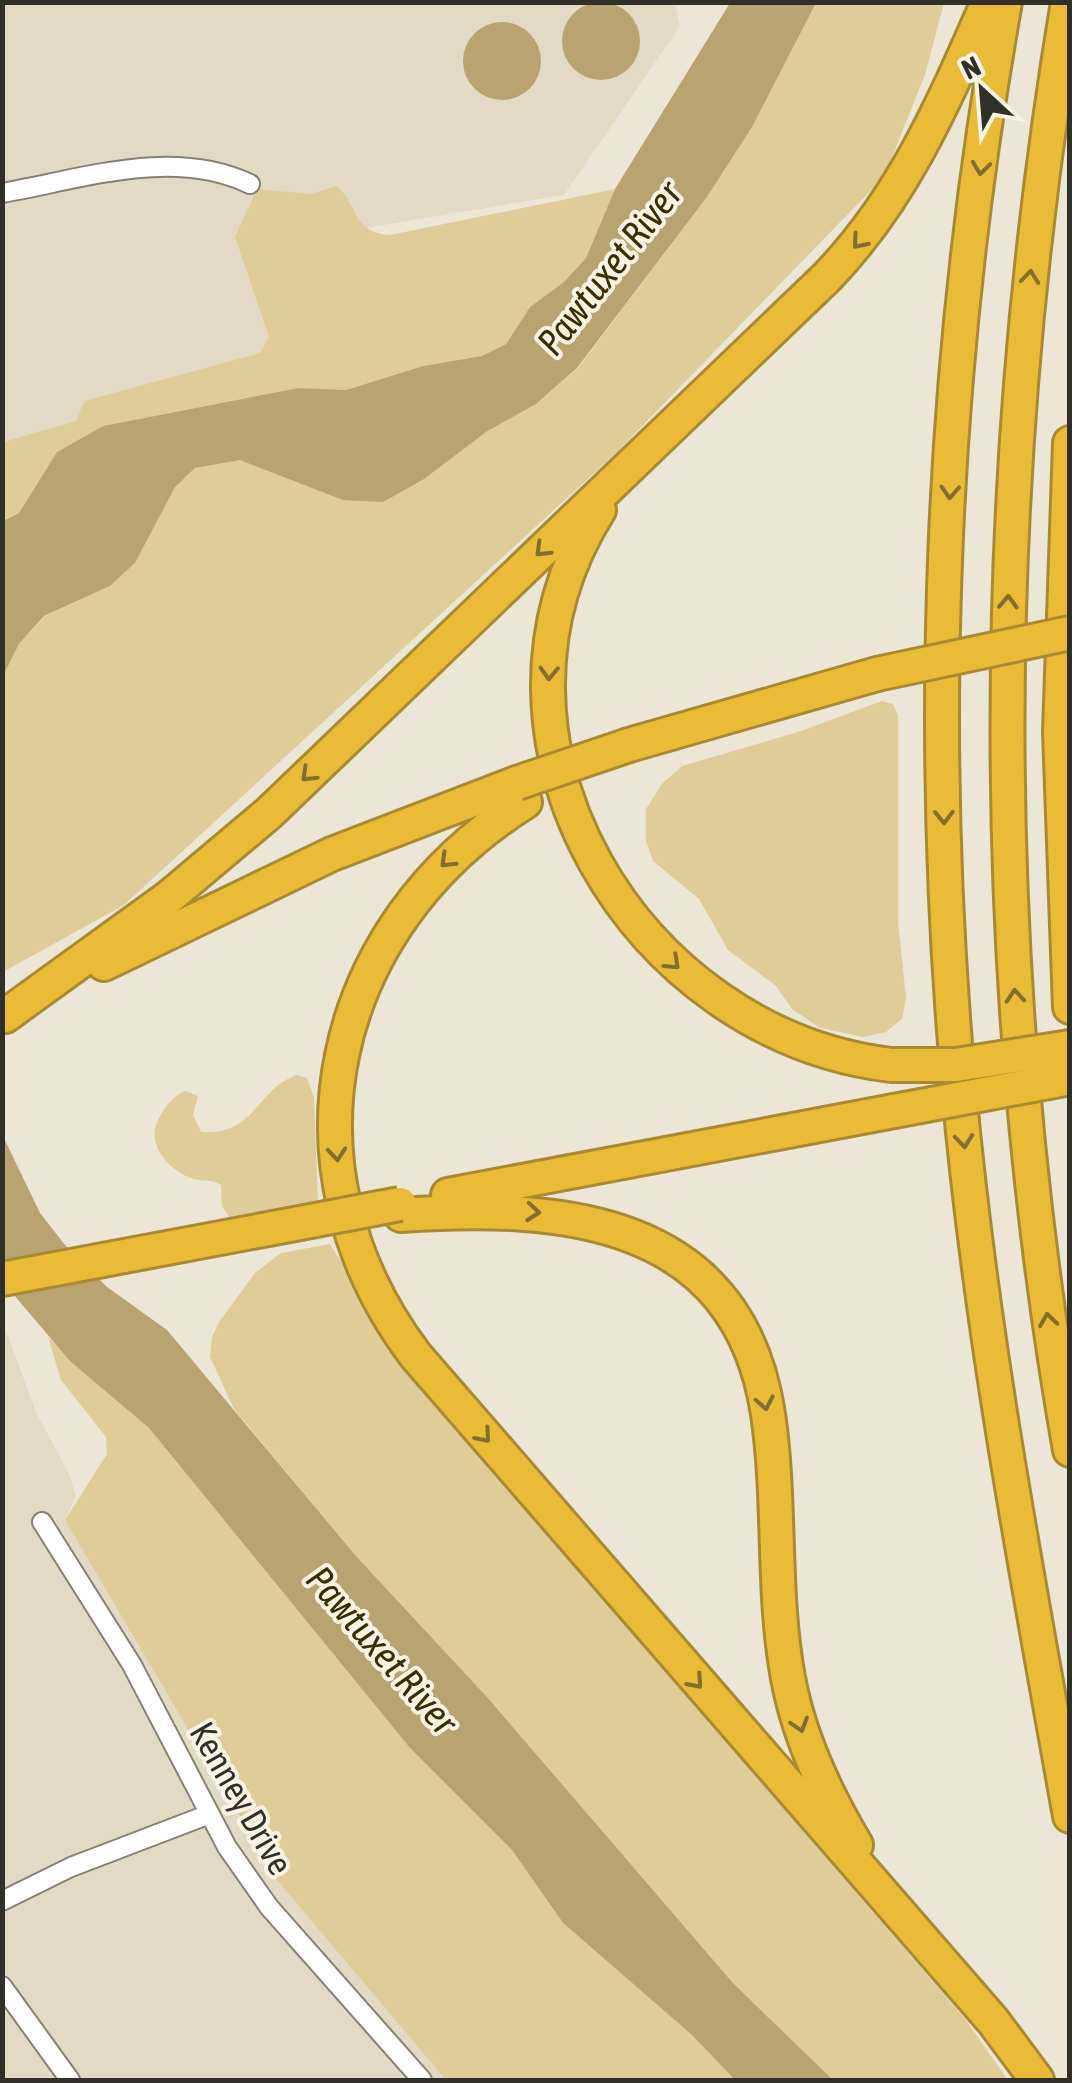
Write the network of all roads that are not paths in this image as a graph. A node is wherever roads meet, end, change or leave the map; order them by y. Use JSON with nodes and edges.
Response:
{"nodes":[{"id":1,"x":988,"y":2,"type":"edge"},
{"id":2,"x":1005,"y":2,"type":"edge"},
{"id":3,"x":1068,"y":2,"type":"edge"},
{"id":4,"x":250,"y":184,"type":"dead end"},
{"id":5,"x":2,"y":193,"type":"edge"},
{"id":6,"x":1070,"y":443,"type":"edge"},
{"id":7,"x":638,"y":458,"type":"junction"},
{"id":8,"x":1070,"y":634,"type":"edge"},
{"id":9,"x":521,"y":792,"type":"junction"},
{"id":10,"x":1070,"y":1007,"type":"edge"},
{"id":11,"x":4,"y":1017,"type":"edge"},
{"id":12,"x":1070,"y":1047,"type":"edge"},
{"id":13,"x":1070,"y":1078,"type":"edge"},
{"id":14,"x":400,"y":1210,"type":"junction"},
{"id":15,"x":2,"y":1279,"type":"edge"},
{"id":16,"x":1070,"y":1450,"type":"edge"},
{"id":17,"x":42,"y":1522,"type":"dead end"},
{"id":18,"x":207,"y":1814,"type":"junction"},
{"id":19,"x":1070,"y":1816,"type":"edge"},
{"id":20,"x":2,"y":1901,"type":"edge"},
{"id":21,"x":957,"y":1980,"type":"junction"},
{"id":22,"x":2,"y":1986,"type":"edge"},
{"id":23,"x":70,"y":2080,"type":"edge"},
{"id":24,"x":422,"y":2080,"type":"edge"},
{"id":25,"x":1037,"y":2080,"type":"edge"}],
"edges":[{"from":1,"to":7,"type":"highway","one_way":true},
{"from":2,"to":19,"type":"highway","one_way":true},
{"from":16,"to":3,"type":"highway","one_way":true},
{"from":4,"to":5,"type":"street"},
{"from":6,"to":10,"type":"highway"},
{"from":7,"to":11,"type":"highway","one_way":true},
{"from":7,"to":12,"type":"highway","one_way":true,"bridge":true},
{"from":8,"to":9,"type":"highway","bridge":true},
{"from":9,"to":11,"type":"highway"},
{"from":9,"to":21,"type":"highway","one_way":true},
{"from":13,"to":14,"type":"highway","bridge":true},
{"from":14,"to":15,"type":"highway","bridge":true},
{"from":14,"to":21,"type":"highway","one_way":true},
{"from":17,"to":18,"type":"street","name":"Kenney Drive"},
{"from":18,"to":20,"type":"street"},
{"from":18,"to":24,"type":"street","name":"Kenney Drive"},
{"from":21,"to":25,"type":"highway"},
{"from":22,"to":23,"type":"street"}]}
